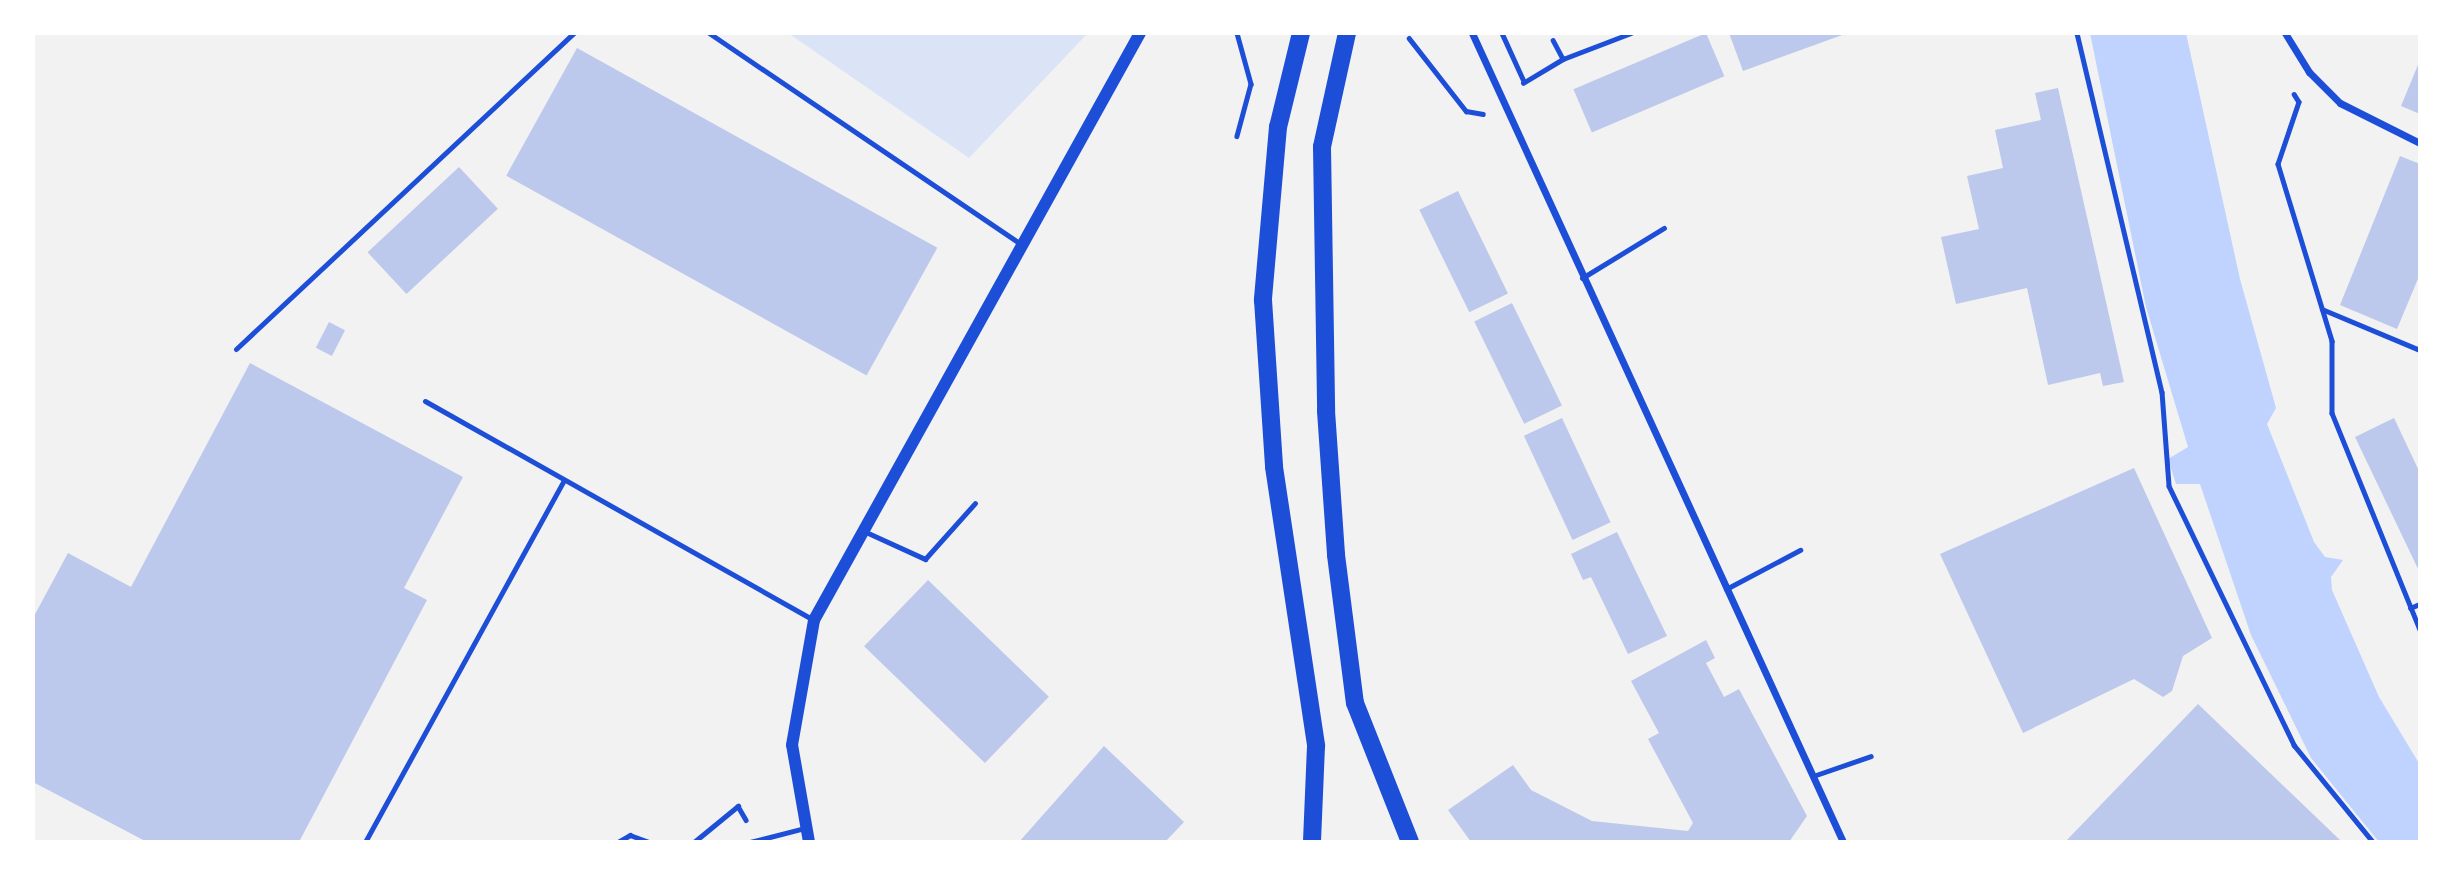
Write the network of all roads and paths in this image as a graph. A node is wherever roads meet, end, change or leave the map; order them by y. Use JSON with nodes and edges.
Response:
{"nodes":[{"id":1,"x":574,"y":33,"type":"edge"},
{"id":2,"x":709,"y":33,"type":"edge"},
{"id":3,"x":1140,"y":33,"type":"edge"},
{"id":4,"x":1237,"y":33,"type":"edge"},
{"id":5,"x":1301,"y":33,"type":"edge"},
{"id":6,"x":1347,"y":33,"type":"edge"},
{"id":7,"x":1472,"y":33,"type":"edge"},
{"id":8,"x":1502,"y":33,"type":"edge"},
{"id":9,"x":1631,"y":33,"type":"edge"},
{"id":10,"x":2077,"y":33,"type":"edge"},
{"id":11,"x":2285,"y":33,"type":"edge"},
{"id":12,"x":1409,"y":38,"type":"dead end"},
{"id":13,"x":1553,"y":40,"type":"dead end"},
{"id":14,"x":1563,"y":59,"type":"junction"},
{"id":15,"x":1523,"y":79,"type":"junction"},
{"id":16,"x":2291,"y":91,"type":"dead end"},
{"id":17,"x":1528,"y":96,"type":"dead end"},
{"id":18,"x":1508,"y":109,"type":"junction"},
{"id":19,"x":1237,"y":136,"type":"dead end"},
{"id":20,"x":2420,"y":143,"type":"edge"},
{"id":21,"x":1664,"y":228,"type":"dead end"},
{"id":22,"x":1019,"y":243,"type":"junction"},
{"id":23,"x":1582,"y":278,"type":"junction"},
{"id":24,"x":2322,"y":309,"type":"junction"},
{"id":25,"x":236,"y":349,"type":"dead end"},
{"id":26,"x":2420,"y":350,"type":"edge"},
{"id":27,"x":425,"y":401,"type":"dead end"},
{"id":28,"x":564,"y":480,"type":"junction"},
{"id":29,"x":975,"y":503,"type":"dead end"},
{"id":30,"x":868,"y":533,"type":"junction"},
{"id":31,"x":1800,"y":550,"type":"dead end"},
{"id":32,"x":1726,"y":589,"type":"junction"},
{"id":33,"x":2420,"y":604,"type":"edge"},
{"id":34,"x":2410,"y":608,"type":"junction"},
{"id":35,"x":814,"y":620,"type":"junction"},
{"id":36,"x":2420,"y":630,"type":"edge"},
{"id":37,"x":1871,"y":756,"type":"dead end"},
{"id":38,"x":1813,"y":776,"type":"junction"},
{"id":39,"x":738,"y":806,"type":"dead end"},
{"id":40,"x":805,"y":828,"type":"junction"},
{"id":41,"x":365,"y":842,"type":"edge"},
{"id":42,"x":618,"y":842,"type":"edge"},
{"id":43,"x":649,"y":842,"type":"edge"},
{"id":44,"x":694,"y":842,"type":"edge"},
{"id":45,"x":750,"y":842,"type":"edge"},
{"id":46,"x":809,"y":842,"type":"edge"},
{"id":47,"x":1312,"y":842,"type":"edge"},
{"id":48,"x":1410,"y":842,"type":"edge"},
{"id":49,"x":1843,"y":842,"type":"edge"},
{"id":50,"x":2373,"y":842,"type":"edge"}],
"edges":[{"from":1,"to":25,"type":"lane"},
{"from":2,"to":22,"type":"lane"},
{"from":3,"to":22,"type":"street"},
{"from":4,"to":19,"type":"path"},
{"from":5,"to":47,"type":"main road"},
{"from":6,"to":48,"type":"main road"},
{"from":7,"to":18,"type":"street"},
{"from":8,"to":15,"type":"path"},
{"from":9,"to":14,"type":"path"},
{"from":10,"to":50,"type":"path"},
{"from":11,"to":20,"type":"street"},
{"from":12,"to":18,"type":"path"},
{"from":13,"to":14,"type":"path"},
{"from":14,"to":15,"type":"path"},
{"from":15,"to":17,"type":"path"},
{"from":16,"to":24,"type":"path"},
{"from":18,"to":23,"type":"street"},
{"from":21,"to":23,"type":"lane"},
{"from":22,"to":30,"type":"street"},
{"from":23,"to":32,"type":"street"},
{"from":24,"to":26,"type":"path"},
{"from":24,"to":34,"type":"path"},
{"from":27,"to":28,"type":"lane"},
{"from":28,"to":35,"type":"lane"},
{"from":28,"to":41,"type":"lane"},
{"from":29,"to":30,"type":"lane"},
{"from":30,"to":35,"type":"street"},
{"from":31,"to":32,"type":"lane"},
{"from":32,"to":38,"type":"street"},
{"from":33,"to":34,"type":"path"},
{"from":34,"to":36,"type":"path"},
{"from":35,"to":40,"type":"street"},
{"from":37,"to":38,"type":"lane"},
{"from":38,"to":49,"type":"street"},
{"from":39,"to":44,"type":"path"},
{"from":40,"to":45,"type":"lane"},
{"from":40,"to":46,"type":"street"},
{"from":42,"to":43,"type":"path"}]}
